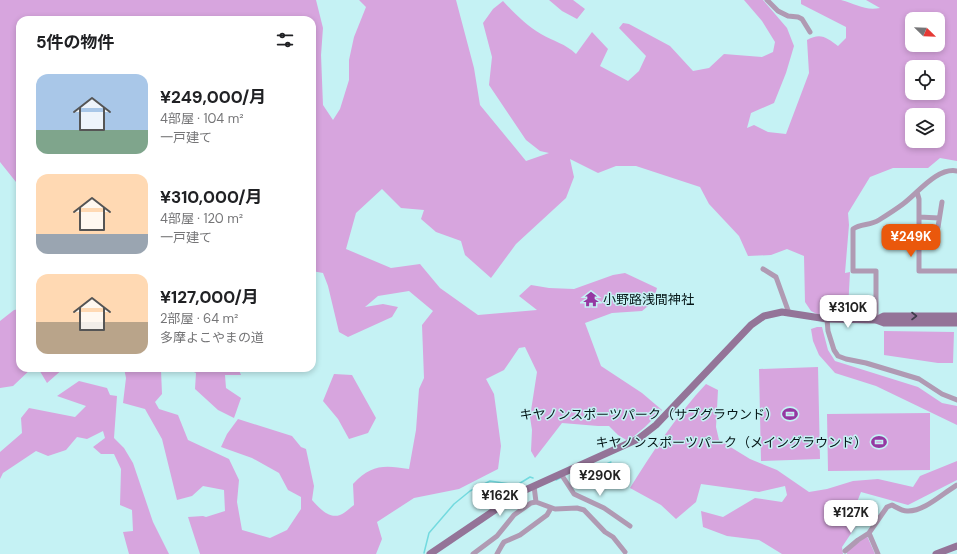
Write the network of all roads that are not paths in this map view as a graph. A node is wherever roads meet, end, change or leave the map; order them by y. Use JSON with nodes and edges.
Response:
{"nodes":[{"id":1,"x":767,"y":0,"type":"edge"},
{"id":2,"x":810,"y":32,"type":"dead end"},
{"id":3,"x":957,"y":171,"type":"edge"},
{"id":4,"x":917,"y":192,"type":"junction"},
{"id":5,"x":942,"y":202,"type":"dead end"},
{"id":6,"x":919,"y":218,"type":"junction"},
{"id":7,"x":939,"y":218,"type":"junction"},
{"id":8,"x":938,"y":227,"type":"dead end"},
{"id":9,"x":763,"y":269,"type":"dead end"},
{"id":10,"x":957,"y":271,"type":"edge"},
{"id":11,"x":789,"y":313,"type":"junction"},
{"id":12,"x":957,"y":316,"type":"edge"},
{"id":13,"x":824,"y":319,"type":"junction"},
{"id":14,"x":876,"y":320,"type":"junction"},
{"id":15,"x":957,"y":323,"type":"edge"},
{"id":16,"x":957,"y":400,"type":"edge"},
{"id":17,"x":561,"y":474,"type":"junction"},
{"id":18,"x":957,"y":484,"type":"edge"},
{"id":19,"x":534,"y":486,"type":"junction"},
{"id":20,"x":536,"y":502,"type":"junction"},
{"id":21,"x":551,"y":508,"type":"junction"},
{"id":22,"x":630,"y":526,"type":"dead end"},
{"id":23,"x":869,"y":533,"type":"junction"},
{"id":24,"x":957,"y":546,"type":"edge"},
{"id":25,"x":845,"y":551,"type":"dead end"},
{"id":26,"x":625,"y":552,"type":"dead end"},
{"id":27,"x":430,"y":554,"type":"edge"},
{"id":28,"x":473,"y":554,"type":"edge"},
{"id":29,"x":497,"y":554,"type":"edge"},
{"id":30,"x":878,"y":554,"type":"edge"},
{"id":31,"x":936,"y":554,"type":"edge"}],
"edges":[{"from":1,"to":2,"type":"street"},
{"from":3,"to":4,"type":"street"},
{"from":4,"to":6,"type":"street"},
{"from":4,"to":14,"type":"street"},
{"from":5,"to":7,"type":"street"},
{"from":6,"to":7,"type":"street"},
{"from":6,"to":10,"type":"street"},
{"from":7,"to":8,"type":"street"},
{"from":9,"to":11,"type":"street"},
{"from":11,"to":13,"type":"street"},
{"from":11,"to":17,"type":"street"},
{"from":14,"to":12,"type":"street","one_way":true},
{"from":13,"to":14,"type":"street"},
{"from":13,"to":16,"type":"street"},
{"from":14,"to":15,"type":"street"},
{"from":17,"to":19,"type":"street"},
{"from":17,"to":22,"type":"street"},
{"from":18,"to":23,"type":"street"},
{"from":19,"to":20,"type":"street"},
{"from":19,"to":27,"type":"street"},
{"from":20,"to":21,"type":"street"},
{"from":20,"to":28,"type":"street"},
{"from":21,"to":26,"type":"street"},
{"from":21,"to":29,"type":"street"},
{"from":23,"to":25,"type":"street"},
{"from":23,"to":30,"type":"street"},
{"from":24,"to":31,"type":"street"}]}
